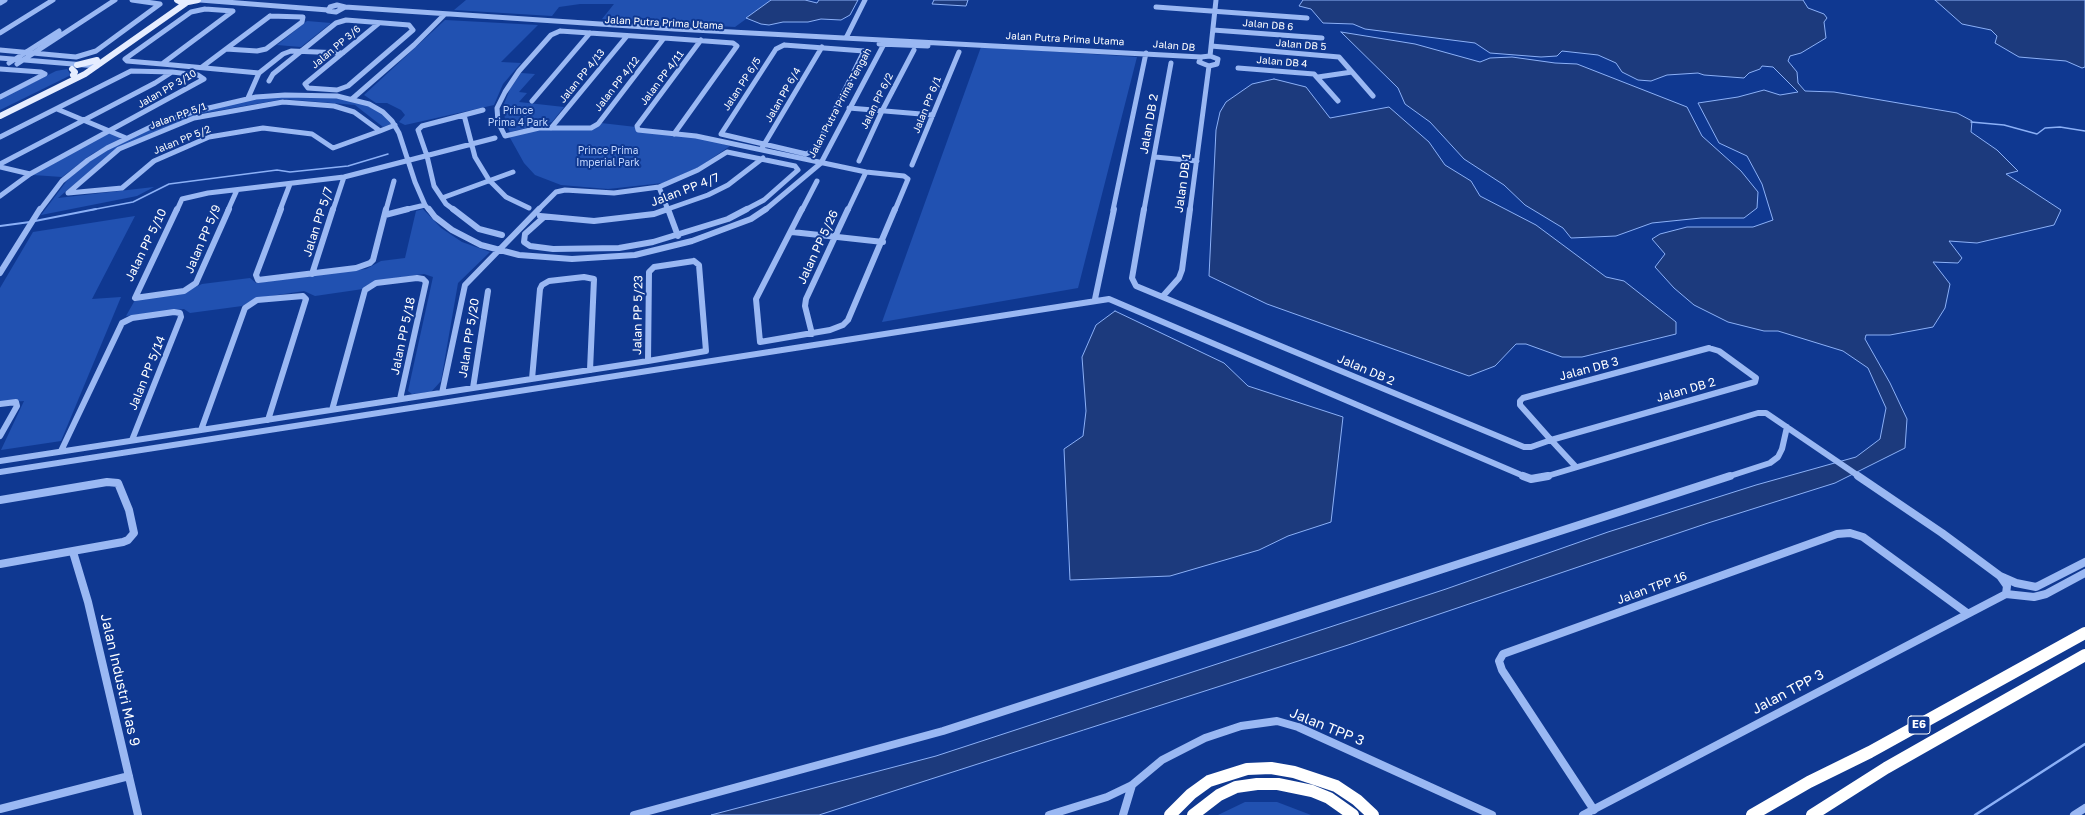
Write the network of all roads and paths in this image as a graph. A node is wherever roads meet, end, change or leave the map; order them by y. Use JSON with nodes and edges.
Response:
{"nodes":[{"id":1,"x":5,"y":0,"type":"edge"},
{"id":2,"x":53,"y":0,"type":"edge"},
{"id":3,"x":107,"y":0,"type":"edge"},
{"id":4,"x":115,"y":0,"type":"edge"},
{"id":5,"x":132,"y":0,"type":"edge"},
{"id":6,"x":199,"y":0,"type":"edge"},
{"id":7,"x":247,"y":0,"type":"edge"},
{"id":8,"x":347,"y":0,"type":"edge"},
{"id":9,"x":864,"y":0,"type":"edge"},
{"id":10,"x":1216,"y":0,"type":"edge"},
{"id":11,"x":178,"y":1,"type":"edge"},
{"id":12,"x":0,"y":3,"type":"edge"},
{"id":13,"x":186,"y":3,"type":"junction"},
{"id":14,"x":1156,"y":7,"type":"dead end"},
{"id":15,"x":330,"y":8,"type":"junction"},
{"id":16,"x":343,"y":8,"type":"junction"},
{"id":17,"x":1214,"y":11,"type":"junction"},
{"id":18,"x":443,"y":17,"type":"junction"},
{"id":19,"x":1307,"y":18,"type":"dead end"},
{"id":20,"x":379,"y":23,"type":"junction"},
{"id":21,"x":1213,"y":30,"type":"junction"},
{"id":22,"x":670,"y":31,"type":"junction"},
{"id":23,"x":590,"y":33,"type":"junction"},
{"id":24,"x":0,"y":34,"type":"edge"},
{"id":25,"x":627,"y":36,"type":"junction"},
{"id":26,"x":664,"y":38,"type":"junction"},
{"id":27,"x":846,"y":38,"type":"junction"},
{"id":28,"x":1322,"y":38,"type":"dead end"},
{"id":29,"x":701,"y":40,"type":"junction"},
{"id":30,"x":884,"y":44,"type":"junction"},
{"id":31,"x":984,"y":44,"type":"junction"},
{"id":32,"x":1211,"y":46,"type":"junction"},
{"id":33,"x":822,"y":47,"type":"junction"},
{"id":34,"x":226,"y":49,"type":"junction"},
{"id":35,"x":0,"y":50,"type":"edge"},
{"id":36,"x":304,"y":50,"type":"junction"},
{"id":37,"x":914,"y":50,"type":"dead end"},
{"id":38,"x":26,"y":52,"type":"junction"},
{"id":39,"x":959,"y":52,"type":"dead end"},
{"id":40,"x":34,"y":53,"type":"junction"},
{"id":41,"x":343,"y":53,"type":"junction"},
{"id":42,"x":1146,"y":55,"type":"junction"},
{"id":43,"x":1210,"y":56,"type":"junction"},
{"id":44,"x":0,"y":58,"type":"edge"},
{"id":45,"x":23,"y":60,"type":"junction"},
{"id":46,"x":1200,"y":60,"type":"junction"},
{"id":47,"x":0,"y":62,"type":"edge"},
{"id":48,"x":16,"y":62,"type":"junction"},
{"id":49,"x":1171,"y":63,"type":"dead end"},
{"id":50,"x":162,"y":64,"type":"junction"},
{"id":51,"x":91,"y":66,"type":"junction"},
{"id":52,"x":1209,"y":66,"type":"junction"},
{"id":53,"x":202,"y":67,"type":"junction"},
{"id":54,"x":1238,"y":68,"type":"dead end"},
{"id":55,"x":0,"y":69,"type":"edge"},
{"id":56,"x":11,"y":70,"type":"junction"},
{"id":57,"x":74,"y":70,"type":"junction"},
{"id":58,"x":172,"y":72,"type":"junction"},
{"id":59,"x":259,"y":72,"type":"junction"},
{"id":60,"x":1352,"y":72,"type":"junction"},
{"id":61,"x":0,"y":75,"type":"edge"},
{"id":62,"x":1318,"y":77,"type":"junction"},
{"id":63,"x":269,"y":81,"type":"dead end"},
{"id":64,"x":1373,"y":96,"type":"dead end"},
{"id":65,"x":0,"y":97,"type":"edge"},
{"id":66,"x":248,"y":98,"type":"junction"},
{"id":67,"x":352,"y":99,"type":"junction"},
{"id":68,"x":532,"y":101,"type":"dead end"},
{"id":69,"x":1338,"y":101,"type":"dead end"},
{"id":70,"x":849,"y":108,"type":"junction"},
{"id":71,"x":57,"y":109,"type":"junction"},
{"id":72,"x":483,"y":110,"type":"dead end"},
{"id":73,"x":0,"y":111,"type":"edge"},
{"id":74,"x":882,"y":111,"type":"junction"},
{"id":75,"x":464,"y":115,"type":"junction"},
{"id":76,"x":933,"y":115,"type":"junction"},
{"id":77,"x":0,"y":116,"type":"edge"},
{"id":78,"x":83,"y":120,"type":"junction"},
{"id":79,"x":395,"y":125,"type":"junction"},
{"id":80,"x":551,"y":128,"type":"junction"},
{"id":81,"x":109,"y":131,"type":"junction"},
{"id":82,"x":380,"y":131,"type":"junction"},
{"id":83,"x":674,"y":134,"type":"junction"},
{"id":84,"x":0,"y":138,"type":"edge"},
{"id":85,"x":126,"y":138,"type":"junction"},
{"id":86,"x":495,"y":138,"type":"dead end"},
{"id":87,"x":765,"y":144,"type":"junction"},
{"id":88,"x":472,"y":145,"type":"junction"},
{"id":89,"x":759,"y":151,"type":"junction"},
{"id":90,"x":427,"y":156,"type":"junction"},
{"id":91,"x":1155,"y":157,"type":"junction"},
{"id":92,"x":763,"y":158,"type":"junction"},
{"id":93,"x":409,"y":160,"type":"junction"},
{"id":94,"x":859,"y":161,"type":"dead end"},
{"id":95,"x":1197,"y":161,"type":"junction"},
{"id":96,"x":821,"y":163,"type":"junction"},
{"id":97,"x":0,"y":164,"type":"edge"},
{"id":98,"x":912,"y":165,"type":"dead end"},
{"id":99,"x":0,"y":167,"type":"edge"},
{"id":100,"x":513,"y":172,"type":"dead end"},
{"id":101,"x":866,"y":172,"type":"junction"},
{"id":102,"x":30,"y":174,"type":"junction"},
{"id":103,"x":344,"y":177,"type":"junction"},
{"id":104,"x":489,"y":180,"type":"junction"},
{"id":105,"x":817,"y":181,"type":"dead end"},
{"id":106,"x":394,"y":182,"type":"dead end"},
{"id":107,"x":290,"y":184,"type":"junction"},
{"id":108,"x":659,"y":187,"type":"junction"},
{"id":109,"x":237,"y":190,"type":"junction"},
{"id":110,"x":94,"y":191,"type":"joint"},
{"id":111,"x":0,"y":196,"type":"edge"},
{"id":112,"x":442,"y":198,"type":"junction"},
{"id":113,"x":425,"y":205,"type":"junction"},
{"id":114,"x":529,"y":208,"type":"dead end"},
{"id":115,"x":667,"y":210,"type":"junction"},
{"id":116,"x":385,"y":215,"type":"junction"},
{"id":117,"x":534,"y":215,"type":"junction"},
{"id":118,"x":544,"y":217,"type":"junction"},
{"id":119,"x":792,"y":232,"type":"junction"},
{"id":120,"x":502,"y":235,"type":"dead end"},
{"id":121,"x":678,"y":236,"type":"junction"},
{"id":122,"x":836,"y":237,"type":"junction"},
{"id":123,"x":882,"y":242,"type":"junction"},
{"id":124,"x":498,"y":250,"type":"junction"},
{"id":125,"x":0,"y":273,"type":"edge"},
{"id":126,"x":312,"y":274,"type":"junction"},
{"id":127,"x":488,"y":291,"type":"dead end"},
{"id":128,"x":1163,"y":296,"type":"junction"},
{"id":129,"x":135,"y":298,"type":"joint"},
{"id":130,"x":1095,"y":299,"type":"junction"},
{"id":131,"x":812,"y":334,"type":"junction"},
{"id":132,"x":1714,"y":349,"type":"joint"},
{"id":133,"x":648,"y":361,"type":"junction"},
{"id":134,"x":590,"y":370,"type":"junction"},
{"id":135,"x":532,"y":379,"type":"junction"},
{"id":136,"x":472,"y":388,"type":"junction"},
{"id":137,"x":442,"y":393,"type":"junction"},
{"id":138,"x":400,"y":400,"type":"junction"},
{"id":139,"x":0,"y":404,"type":"edge"},
{"id":140,"x":332,"y":410,"type":"junction"},
{"id":141,"x":268,"y":420,"type":"junction"},
{"id":142,"x":1787,"y":427,"type":"junction"},
{"id":143,"x":201,"y":430,"type":"junction"},
{"id":144,"x":0,"y":436,"type":"edge"},
{"id":145,"x":132,"y":440,"type":"junction"},
{"id":146,"x":1551,"y":440,"type":"junction"},
{"id":147,"x":61,"y":451,"type":"junction"},
{"id":148,"x":0,"y":461,"type":"edge"},
{"id":149,"x":1576,"y":467,"type":"junction"},
{"id":150,"x":0,"y":472,"type":"edge"},
{"id":151,"x":0,"y":500,"type":"edge"},
{"id":152,"x":73,"y":552,"type":"junction"},
{"id":153,"x":2085,"y":562,"type":"edge"},
{"id":154,"x":0,"y":564,"type":"edge"},
{"id":155,"x":2085,"y":573,"type":"edge"},
{"id":156,"x":2000,"y":576,"type":"junction"},
{"id":157,"x":2006,"y":594,"type":"junction"},
{"id":158,"x":1967,"y":613,"type":"junction"},
{"id":159,"x":2085,"y":633,"type":"edge"},
{"id":160,"x":2085,"y":655,"type":"edge"},
{"id":161,"x":129,"y":776,"type":"junction"},
{"id":162,"x":1809,"y":782,"type":"junction"},
{"id":163,"x":1132,"y":785,"type":"junction"},
{"id":164,"x":1828,"y":806,"type":"junction"},
{"id":165,"x":2085,"y":808,"type":"edge"},
{"id":166,"x":0,"y":809,"type":"edge"},
{"id":167,"x":1594,"y":810,"type":"junction"},
{"id":168,"x":138,"y":815,"type":"edge"},
{"id":169,"x":634,"y":815,"type":"edge"},
{"id":170,"x":1049,"y":815,"type":"edge"},
{"id":171,"x":1123,"y":815,"type":"edge"},
{"id":172,"x":1170,"y":815,"type":"edge"},
{"id":173,"x":1193,"y":815,"type":"edge"},
{"id":174,"x":1353,"y":815,"type":"edge"},
{"id":175,"x":1372,"y":815,"type":"edge"},
{"id":176,"x":1492,"y":815,"type":"edge"},
{"id":177,"x":1583,"y":815,"type":"edge"},
{"id":178,"x":1743,"y":815,"type":"edge"},
{"id":179,"x":1752,"y":815,"type":"edge"},
{"id":180,"x":1812,"y":815,"type":"edge"},
{"id":181,"x":1816,"y":815,"type":"edge"},
{"id":182,"x":2074,"y":815,"type":"edge"}],
"edges":[{"from":1,"to":12,"type":"street"},
{"from":2,"to":24,"type":"street"},
{"from":3,"to":38,"type":"street"},
{"from":4,"to":40,"type":"street"},
{"from":5,"to":40,"type":"street"},
{"from":6,"to":13,"type":"main road"},
{"from":6,"to":15,"type":"street"},
{"from":7,"to":15,"type":"street"},
{"from":8,"to":16,"type":"street"},
{"from":9,"to":27,"type":"street"},
{"from":10,"to":17,"type":"street","name":"Jalan DB"},
{"from":11,"to":13,"type":"main road"},
{"from":11,"to":51,"type":"main road"},
{"from":13,"to":51,"type":"main road"},
{"from":14,"to":17,"type":"street"},
{"from":15,"to":16,"type":"street","name":"Jalan Putra Prima Utama"},
{"from":16,"to":18,"type":"street","name":"Jalan Putra Prima Utama"},
{"from":17,"to":19,"type":"street"},
{"from":17,"to":21,"type":"street","name":"Jalan DB"},
{"from":18,"to":22,"type":"street","name":"Jalan Putra Prima Utama"},
{"from":18,"to":67,"type":"street"},
{"from":20,"to":36,"type":"street"},
{"from":20,"to":41,"type":"street","name":"Jalan PP 3/6"},
{"from":20,"to":41,"type":"street","name":"Jalan PP 3/6"},
{"from":21,"to":28,"type":"street","name":"Jalan DB 6"},
{"from":21,"to":32,"type":"street","name":"Jalan DB"},
{"from":22,"to":26,"type":"street","name":"Jalan PP 4/12"},
{"from":22,"to":27,"type":"street","name":"Jalan Putra Prima Utama"},
{"from":22,"to":30,"type":"street","name":"Jalan Putra Prima Utama"},
{"from":23,"to":25,"type":"street"},
{"from":23,"to":68,"type":"street"},
{"from":23,"to":80,"type":"street","name":"Jalan PP 4/12"},
{"from":25,"to":26,"type":"street"},
{"from":25,"to":80,"type":"street","name":"Jalan PP 4/13"},
{"from":26,"to":29,"type":"street"},
{"from":26,"to":80,"type":"street","name":"Jalan PP 4/12"},
{"from":27,"to":31,"type":"street","name":"Jalan Putra Prima Utama"},
{"from":29,"to":83,"type":"street"},
{"from":29,"to":83,"type":"street","name":"Jalan PP 4/11"},
{"from":30,"to":31,"type":"street","name":"Jalan Putra Prima Utama"},
{"from":30,"to":70,"type":"street","name":"Jalan Putra Prima Tengah"},
{"from":31,"to":42,"type":"street","name":"Jalan Putra Prima Utama"},
{"from":32,"to":43,"type":"street","name":"Jalan DB"},
{"from":32,"to":60,"type":"street","name":"Jalan DB 5"},
{"from":33,"to":87,"type":"street","name":"Jalan PP 6/4"},
{"from":33,"to":87,"type":"street","name":"Jalan PP 6/5"},
{"from":33,"to":87,"type":"street"},
{"from":34,"to":34,"type":"street"},
{"from":34,"to":53,"type":"street"},
{"from":35,"to":38,"type":"street"},
{"from":36,"to":41,"type":"street"},
{"from":36,"to":59,"type":"street"},
{"from":36,"to":63,"type":"street"},
{"from":37,"to":74,"type":"street","name":"Jalan PP 6/2"},
{"from":38,"to":40,"type":"street"},
{"from":38,"to":48,"type":"street"},
{"from":39,"to":76,"type":"street","name":"Jalan PP 6/1"},
{"from":40,"to":45,"type":"street"},
{"from":42,"to":46,"type":"street","name":"Jalan Putra Prima Utama"},
{"from":42,"to":130,"type":"street"},
{"from":43,"to":46,"type":"street"},
{"from":43,"to":52,"type":"street","name":"Jalan DB"},
{"from":44,"to":48,"type":"street"},
{"from":45,"to":48,"type":"street"},
{"from":45,"to":57,"type":"street"},
{"from":46,"to":52,"type":"street"},
{"from":47,"to":48,"type":"street"},
{"from":48,"to":57,"type":"street"},
{"from":49,"to":91,"type":"street","name":"Jalan DB 2"},
{"from":50,"to":50,"type":"street"},
{"from":50,"to":53,"type":"street"},
{"from":51,"to":57,"type":"main road"},
{"from":51,"to":57,"type":"main road"},
{"from":51,"to":57,"type":"street"},
{"from":51,"to":77,"type":"main road"},
{"from":52,"to":95,"type":"street","name":"Jalan DB 1"},
{"from":53,"to":59,"type":"street"},
{"from":54,"to":62,"type":"street","name":"Jalan DB 4"},
{"from":55,"to":56,"type":"street"},
{"from":56,"to":61,"type":"street"},
{"from":56,"to":65,"type":"street"},
{"from":57,"to":73,"type":"main road"},
{"from":58,"to":71,"type":"street"},
{"from":58,"to":78,"type":"street"},
{"from":58,"to":81,"type":"street","name":"Jalan PP 3/10"},
{"from":59,"to":66,"type":"street"},
{"from":60,"to":62,"type":"street"},
{"from":60,"to":64,"type":"street","name":"Jalan DB 5"},
{"from":62,"to":69,"type":"street","name":"Jalan DB 4"},
{"from":66,"to":67,"type":"street","name":"Jalan Putra Prima Tengah"},
{"from":66,"to":85,"type":"street","name":"Jalan Putra Prima Tengah"},
{"from":67,"to":79,"type":"street","name":"Jalan Putra Prima Tengah"},
{"from":70,"to":74,"type":"street"},
{"from":70,"to":96,"type":"street","name":"Jalan Putra Prima Tengah"},
{"from":71,"to":78,"type":"street"},
{"from":71,"to":84,"type":"street"},
{"from":72,"to":75,"type":"street"},
{"from":74,"to":76,"type":"street"},
{"from":74,"to":94,"type":"street","name":"Jalan PP 6/2"},
{"from":75,"to":88,"type":"street"},
{"from":75,"to":90,"type":"street"},
{"from":76,"to":98,"type":"street","name":"Jalan PP 6/1"},
{"from":78,"to":81,"type":"street"},
{"from":78,"to":97,"type":"street"},
{"from":79,"to":82,"type":"street"},
{"from":79,"to":93,"type":"street","name":"Jalan Putra Prima Tengah"},
{"from":81,"to":85,"type":"street"},
{"from":81,"to":102,"type":"street"},
{"from":82,"to":110,"type":"street","name":"Jalan PP 5/2"},
{"from":82,"to":110,"type":"street","name":"Jalan PP 5/1"},
{"from":83,"to":89,"type":"street"},
{"from":85,"to":125,"type":"street","name":"Jalan Putra Prima Tengah"},
{"from":86,"to":88,"type":"street"},
{"from":87,"to":89,"type":"street","name":"Jalan PP 6/4"},
{"from":88,"to":90,"type":"street"},
{"from":88,"to":104,"type":"street"},
{"from":89,"to":96,"type":"street"},
{"from":90,"to":93,"type":"street"},
{"from":90,"to":112,"type":"street"},
{"from":91,"to":95,"type":"street"},
{"from":91,"to":128,"type":"street","name":"Jalan DB 2"},
{"from":92,"to":108,"type":"street"},
{"from":92,"to":115,"type":"street","name":"Jalan PP 4/7"},
{"from":92,"to":121,"type":"street"},
{"from":93,"to":103,"type":"street"},
{"from":93,"to":113,"type":"street","name":"Jalan Putra Prima Tengah"},
{"from":95,"to":128,"type":"street","name":"Jalan DB 1"},
{"from":96,"to":101,"type":"street"},
{"from":96,"to":124,"type":"street","name":"Jalan Putra Prima Tengah"},
{"from":99,"to":102,"type":"street"},
{"from":100,"to":104,"type":"street"},
{"from":101,"to":122,"type":"street","name":"Jalan PP 5/26"},
{"from":101,"to":123,"type":"street"},
{"from":102,"to":111,"type":"street"},
{"from":103,"to":107,"type":"street"},
{"from":103,"to":126,"type":"street","name":"Jalan PP 5/7"},
{"from":104,"to":112,"type":"street"},
{"from":104,"to":114,"type":"street"},
{"from":105,"to":119,"type":"street"},
{"from":106,"to":116,"type":"street"},
{"from":107,"to":109,"type":"street"},
{"from":107,"to":126,"type":"street"},
{"from":108,"to":115,"type":"street"},
{"from":108,"to":117,"type":"street"},
{"from":109,"to":129,"type":"street","name":"Jalan PP 5/10"},
{"from":109,"to":129,"type":"street","name":"Jalan PP 5/9"},
{"from":112,"to":120,"type":"street"},
{"from":113,"to":116,"type":"street"},
{"from":113,"to":124,"type":"street","name":"Jalan Putra Prima Tengah"},
{"from":115,"to":118,"type":"street","name":"Jalan PP 4/7"},
{"from":115,"to":121,"type":"street"},
{"from":116,"to":126,"type":"street"},
{"from":117,"to":118,"type":"street","name":"Jalan PP 4/7"},
{"from":117,"to":124,"type":"street"},
{"from":118,"to":121,"type":"street"},
{"from":119,"to":122,"type":"street"},
{"from":119,"to":131,"type":"street"},
{"from":122,"to":123,"type":"street"},
{"from":122,"to":131,"type":"street","name":"Jalan PP 5/26"},
{"from":123,"to":131,"type":"street"},
{"from":124,"to":137,"type":"street"},
{"from":127,"to":136,"type":"street","name":"Jalan PP 5/20"},
{"from":128,"to":146,"type":"street","name":"Jalan DB 2"},
{"from":130,"to":149,"type":"street"},
{"from":130,"to":150,"type":"street"},
{"from":132,"to":146,"type":"street","name":"Jalan DB 3"},
{"from":132,"to":146,"type":"street","name":"Jalan DB 2"},
{"from":133,"to":133,"type":"street","name":"Jalan PP 5/23"},
{"from":133,"to":134,"type":"street"},
{"from":134,"to":135,"type":"street"},
{"from":134,"to":135,"type":"street"},
{"from":135,"to":136,"type":"street"},
{"from":136,"to":137,"type":"street"},
{"from":137,"to":138,"type":"street"},
{"from":138,"to":140,"type":"street"},
{"from":138,"to":140,"type":"street","name":"Jalan PP 5/18"},
{"from":139,"to":144,"type":"street"},
{"from":140,"to":141,"type":"street"},
{"from":141,"to":143,"type":"street"},
{"from":141,"to":143,"type":"street"},
{"from":142,"to":149,"type":"street"},
{"from":142,"to":156,"type":"street"},
{"from":142,"to":169,"type":"street"},
{"from":143,"to":145,"type":"street"},
{"from":145,"to":147,"type":"street"},
{"from":145,"to":147,"type":"street","name":"Jalan PP 5/14"},
{"from":146,"to":149,"type":"street"},
{"from":147,"to":148,"type":"street"},
{"from":151,"to":152,"type":"street"},
{"from":152,"to":154,"type":"street"},
{"from":152,"to":161,"type":"street","name":"Jalan Industri Mas 9"},
{"from":153,"to":156,"type":"street"},
{"from":155,"to":157,"type":"street"},
{"from":156,"to":157,"type":"street"},
{"from":157,"to":158,"type":"street","name":"Jalan TPP 3"},
{"from":158,"to":167,"type":"street","name":"Jalan TPP 3"},
{"from":158,"to":167,"type":"street","name":"Jalan TPP 16"},
{"from":159,"to":162,"type":"highway","number":"E6"},
{"from":160,"to":164,"type":"highway","number":"E6"},
{"from":161,"to":166,"type":"street"},
{"from":161,"to":168,"type":"street","name":"Jalan Industri Mas 9"},
{"from":162,"to":178,"type":"highway"},
{"from":162,"to":179,"type":"highway","number":"E6"},
{"from":163,"to":170,"type":"street","name":"Jalan TPP 3"},
{"from":163,"to":171,"type":"street"},
{"from":163,"to":176,"type":"street","name":"Jalan TPP 3"},
{"from":164,"to":180,"type":"highway","number":"E6"},
{"from":164,"to":181,"type":"highway"},
{"from":165,"to":182,"type":"street"},
{"from":167,"to":177,"type":"street","name":"Jalan TPP 3"},
{"from":172,"to":175,"type":"highway"},
{"from":173,"to":174,"type":"highway"}]}
